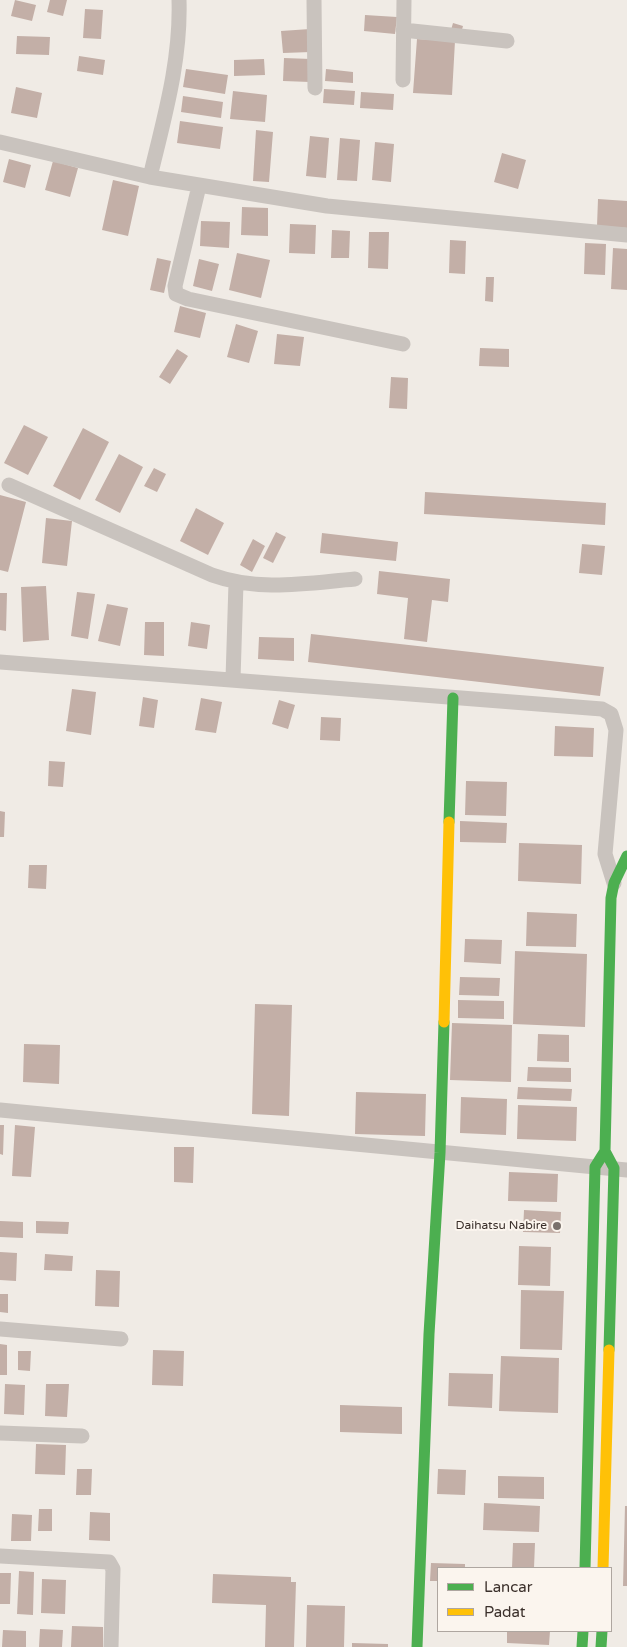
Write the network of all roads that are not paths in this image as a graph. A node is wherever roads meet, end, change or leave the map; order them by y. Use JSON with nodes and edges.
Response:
{"nodes":[{"id":1,"x":180,"y":0,"type":"edge"},
{"id":2,"x":314,"y":0,"type":"edge"},
{"id":3,"x":404,"y":0,"type":"edge"},
{"id":4,"x":403,"y":30,"type":"junction"},
{"id":5,"x":507,"y":41,"type":"dead end"},
{"id":6,"x":403,"y":80,"type":"dead end"},
{"id":7,"x":315,"y":88,"type":"dead end"},
{"id":8,"x":0,"y":142,"type":"edge"},
{"id":9,"x":150,"y":176,"type":"junction"},
{"id":10,"x":199,"y":186,"type":"junction"},
{"id":11,"x":627,"y":235,"type":"edge"},
{"id":12,"x":404,"y":344,"type":"dead end"},
{"id":13,"x":8,"y":485,"type":"dead end"},
{"id":14,"x":355,"y":579,"type":"dead end"},
{"id":15,"x":236,"y":583,"type":"junction"},
{"id":16,"x":0,"y":662,"type":"edge"},
{"id":17,"x":233,"y":679,"type":"junction"},
{"id":18,"x":453,"y":698,"type":"junction"},
{"id":19,"x":627,"y":856,"type":"edge"},
{"id":20,"x":614,"y":884,"type":"junction"},
{"id":21,"x":0,"y":1110,"type":"edge"},
{"id":22,"x":605,"y":1152,"type":"junction"},
{"id":23,"x":440,"y":1153,"type":"junction"},
{"id":24,"x":595,"y":1167,"type":"junction"},
{"id":25,"x":620,"y":1169,"type":"edge"},
{"id":26,"x":0,"y":1328,"type":"edge"},
{"id":27,"x":120,"y":1339,"type":"dead end"},
{"id":28,"x":0,"y":1433,"type":"edge"},
{"id":29,"x":82,"y":1436,"type":"dead end"},
{"id":30,"x":0,"y":1556,"type":"edge"},
{"id":31,"x":584,"y":1567,"type":"edge"},
{"id":32,"x":604,"y":1567,"type":"edge"},
{"id":33,"x":583,"y":1632,"type":"edge"},
{"id":34,"x":602,"y":1632,"type":"edge"},
{"id":35,"x":111,"y":1647,"type":"edge"},
{"id":36,"x":417,"y":1647,"type":"edge"},
{"id":37,"x":582,"y":1647,"type":"edge"},
{"id":38,"x":602,"y":1647,"type":"edge"}],
"edges":[{"from":1,"to":9,"type":"street"},
{"from":2,"to":7,"type":"street"},
{"from":3,"to":4,"type":"street"},
{"from":4,"to":5,"type":"street"},
{"from":4,"to":6,"type":"street"},
{"from":8,"to":9,"type":"street"},
{"from":9,"to":10,"type":"street"},
{"from":10,"to":11,"type":"street"},
{"from":10,"to":12,"type":"street"},
{"from":13,"to":15,"type":"street"},
{"from":14,"to":15,"type":"street"},
{"from":15,"to":17,"type":"street"},
{"from":16,"to":17,"type":"street"},
{"from":17,"to":18,"type":"street"},
{"from":18,"to":20,"type":"street"},
{"from":18,"to":23,"type":"main road"},
{"from":19,"to":20,"type":"main road"},
{"from":20,"to":22,"type":"main road"},
{"from":21,"to":23,"type":"street"},
{"from":22,"to":24,"type":"main road"},
{"from":22,"to":25,"type":"main road"},
{"from":23,"to":24,"type":"street"},
{"from":23,"to":36,"type":"main road"},
{"from":24,"to":25,"type":"street"},
{"from":24,"to":31,"type":"main road"},
{"from":25,"to":32,"type":"main road"},
{"from":26,"to":27,"type":"street"},
{"from":28,"to":29,"type":"street"},
{"from":30,"to":35,"type":"street"},
{"from":33,"to":37,"type":"main road"},
{"from":34,"to":38,"type":"main road"}]}
